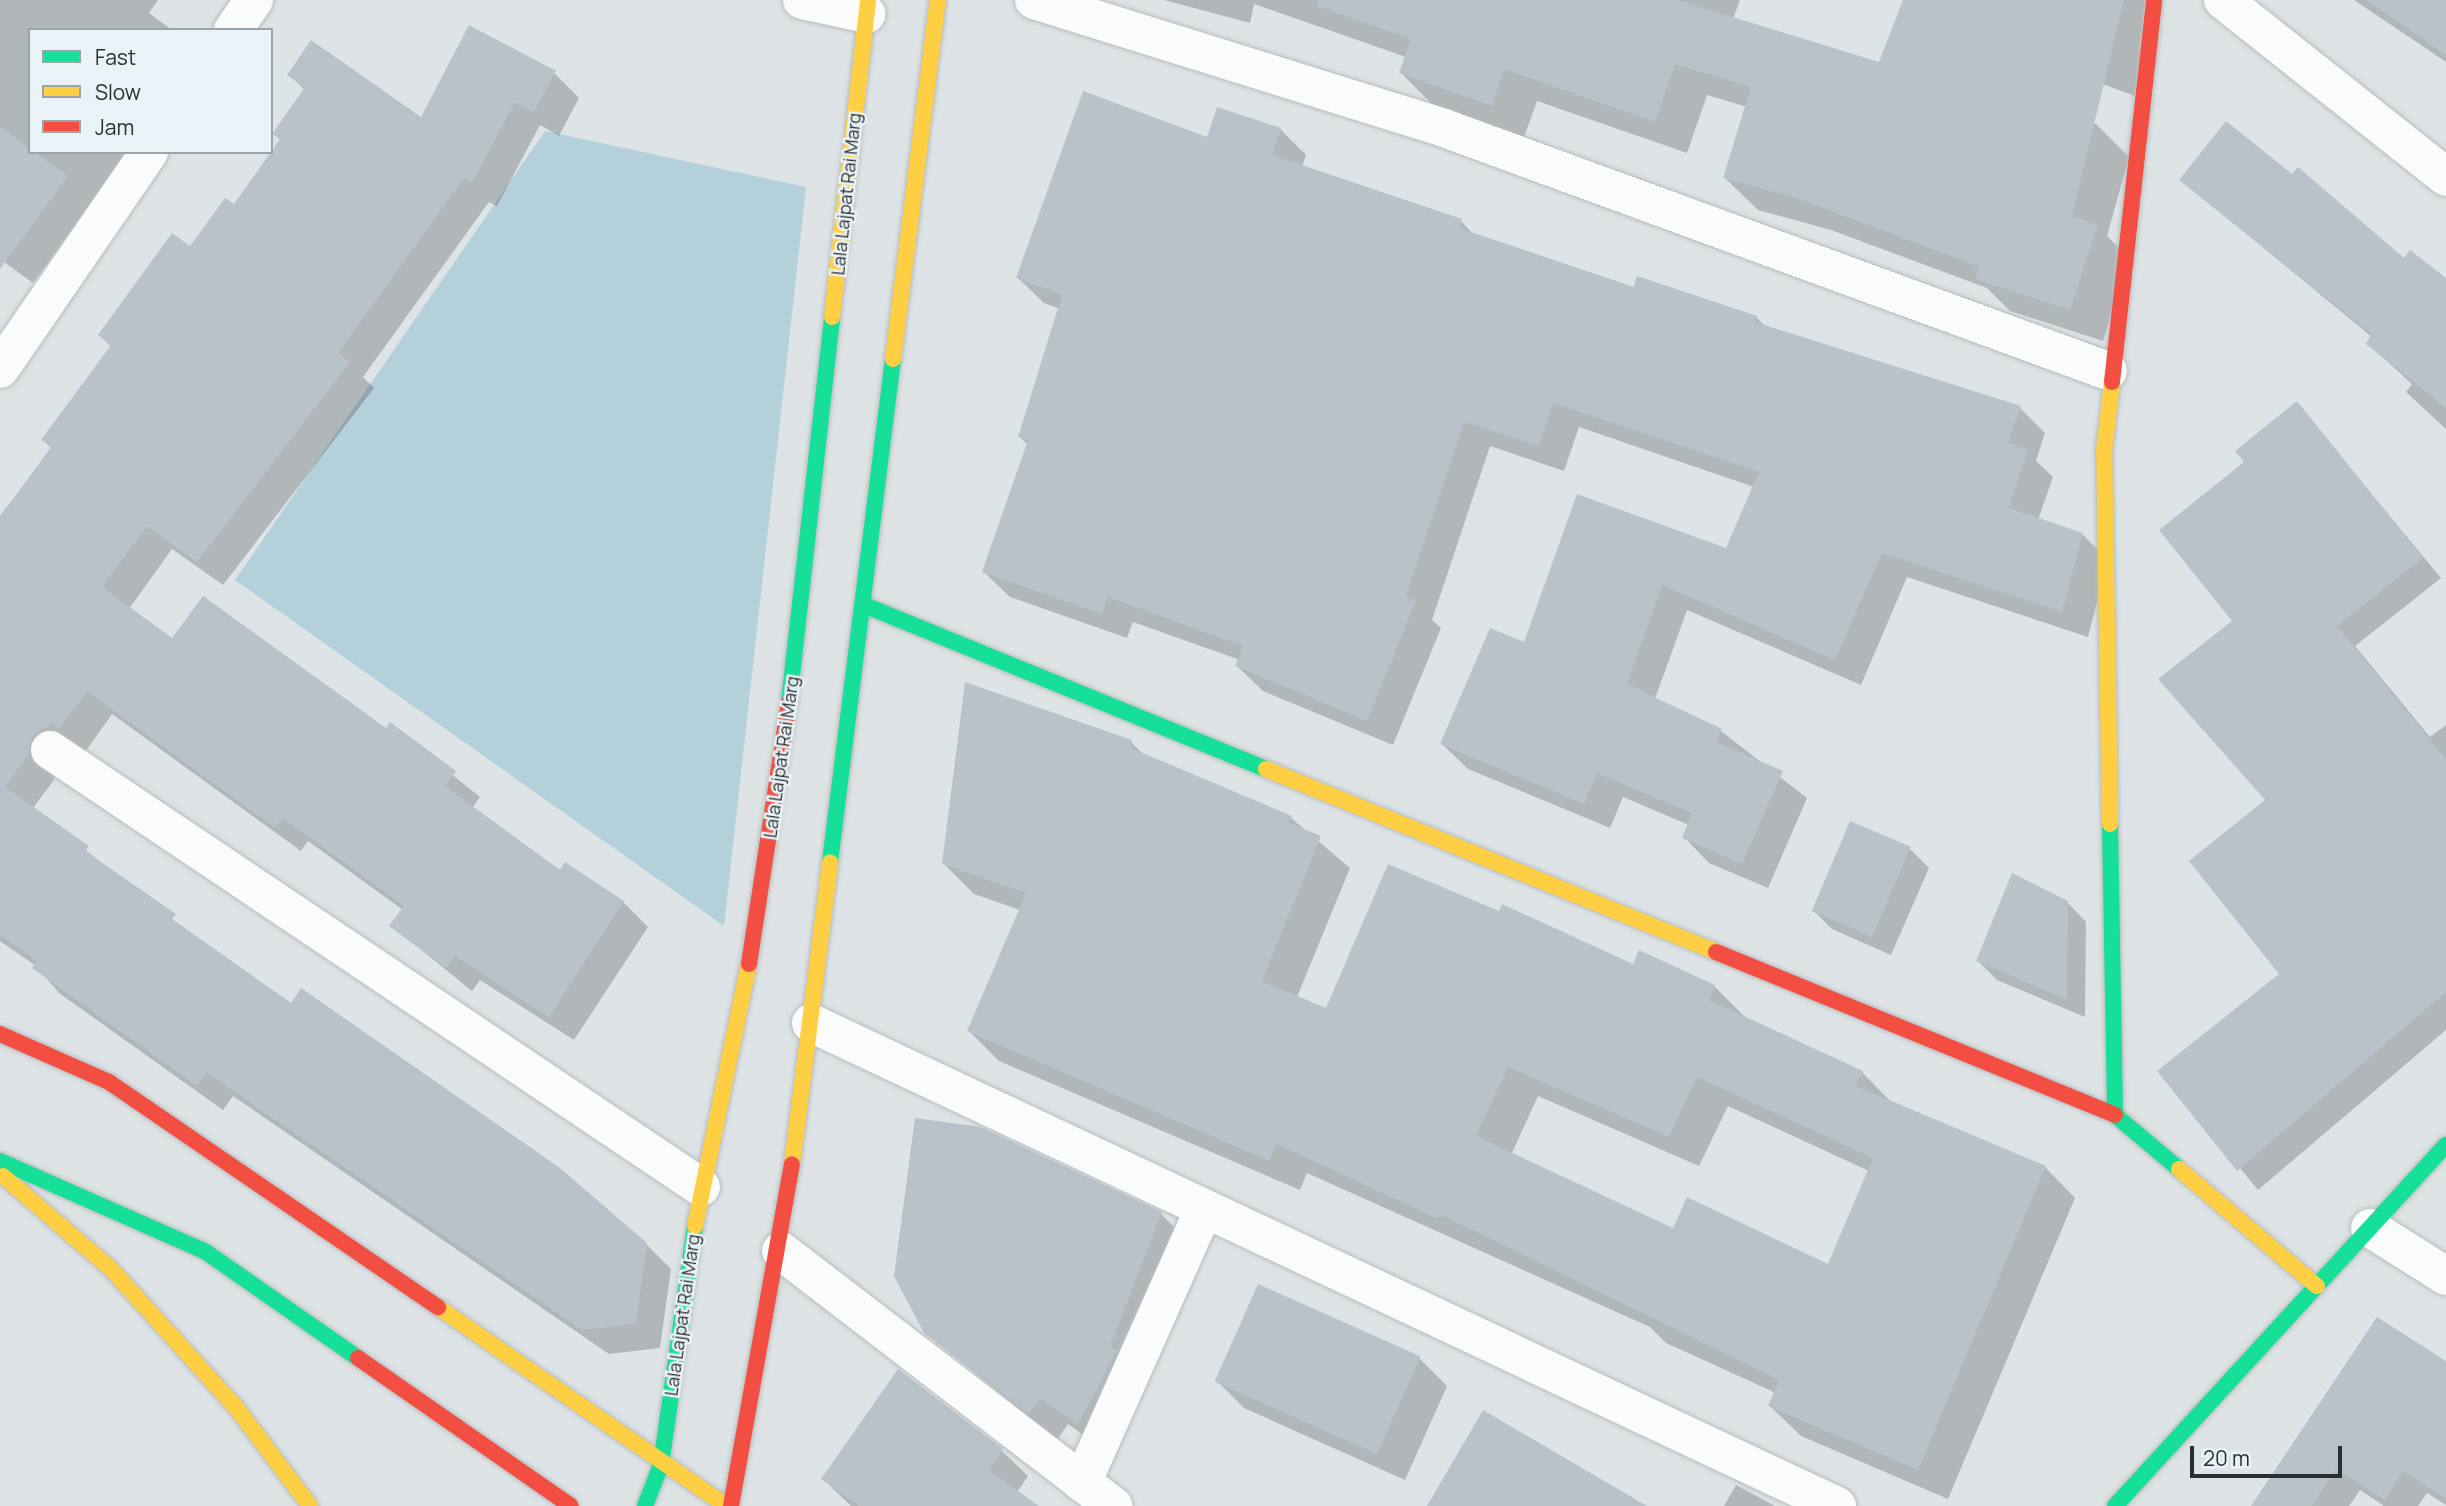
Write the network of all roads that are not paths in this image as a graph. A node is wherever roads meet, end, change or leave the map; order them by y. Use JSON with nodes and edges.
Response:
{"nodes":[{"id":1,"x":254,"y":0,"type":"edge"},
{"id":2,"x":802,"y":0,"type":"edge"},
{"id":3,"x":938,"y":0,"type":"edge"},
{"id":4,"x":1034,"y":0,"type":"edge"},
{"id":5,"x":2154,"y":0,"type":"edge"},
{"id":6,"x":2224,"y":0,"type":"edge"},
{"id":7,"x":868,"y":7,"type":"edge"},
{"id":8,"x":234,"y":28,"type":"edge"},
{"id":9,"x":147,"y":154,"type":"edge"},
{"id":10,"x":2446,"y":177,"type":"edge"},
{"id":11,"x":11,"y":329,"type":"edge"},
{"id":12,"x":0,"y":369,"type":"edge"},
{"id":13,"x":2108,"y":371,"type":"junction"},
{"id":14,"x":864,"y":605,"type":"junction"},
{"id":15,"x":50,"y":750,"type":"dead end"},
{"id":16,"x":811,"y":1023,"type":"junction"},
{"id":17,"x":0,"y":1034,"type":"edge"},
{"id":18,"x":2115,"y":1115,"type":"junction"},
{"id":19,"x":2446,"y":1145,"type":"edge"},
{"id":20,"x":0,"y":1161,"type":"edge"},
{"id":21,"x":0,"y":1174,"type":"edge"},
{"id":22,"x":701,"y":1187,"type":"junction"},
{"id":23,"x":1204,"y":1209,"type":"junction"},
{"id":24,"x":2370,"y":1228,"type":"junction"},
{"id":25,"x":781,"y":1251,"type":"junction"},
{"id":26,"x":2446,"y":1276,"type":"edge"},
{"id":27,"x":2317,"y":1286,"type":"junction"},
{"id":28,"x":660,"y":1465,"type":"junction"},
{"id":29,"x":1082,"y":1483,"type":"junction"},
{"id":30,"x":310,"y":1506,"type":"edge"},
{"id":31,"x":571,"y":1506,"type":"edge"},
{"id":32,"x":645,"y":1506,"type":"edge"},
{"id":33,"x":729,"y":1506,"type":"edge"},
{"id":34,"x":1112,"y":1506,"type":"edge"},
{"id":35,"x":1837,"y":1506,"type":"edge"},
{"id":36,"x":2115,"y":1506,"type":"edge"}],
"edges":[{"from":1,"to":8,"type":"street"},
{"from":2,"to":7,"type":"street"},
{"from":3,"to":14,"type":"main road"},
{"from":4,"to":13,"type":"street"},
{"from":5,"to":13,"type":"main road"},
{"from":6,"to":10,"type":"street"},
{"from":7,"to":22,"type":"main road","name":"Lala Lajpat Rai Marg"},
{"from":9,"to":11,"type":"street"},
{"from":11,"to":12,"type":"street"},
{"from":13,"to":18,"type":"main road"},
{"from":14,"to":16,"type":"main road"},
{"from":14,"to":18,"type":"main road"},
{"from":15,"to":22,"type":"street"},
{"from":16,"to":23,"type":"street"},
{"from":16,"to":25,"type":"main road"},
{"from":17,"to":28,"type":"main road"},
{"from":18,"to":27,"type":"main road"},
{"from":19,"to":24,"type":"main road"},
{"from":20,"to":31,"type":"main road"},
{"from":21,"to":30,"type":"main road"},
{"from":22,"to":28,"type":"main road","name":"Lala Lajpat Rai Marg"},
{"from":23,"to":29,"type":"street"},
{"from":23,"to":35,"type":"street"},
{"from":24,"to":26,"type":"street"},
{"from":24,"to":27,"type":"main road"},
{"from":25,"to":29,"type":"street"},
{"from":25,"to":33,"type":"main road"},
{"from":27,"to":36,"type":"main road"},
{"from":28,"to":32,"type":"main road","name":"Lala Lajpat Rai Marg"},
{"from":28,"to":33,"type":"main road"},
{"from":29,"to":34,"type":"street"}]}
